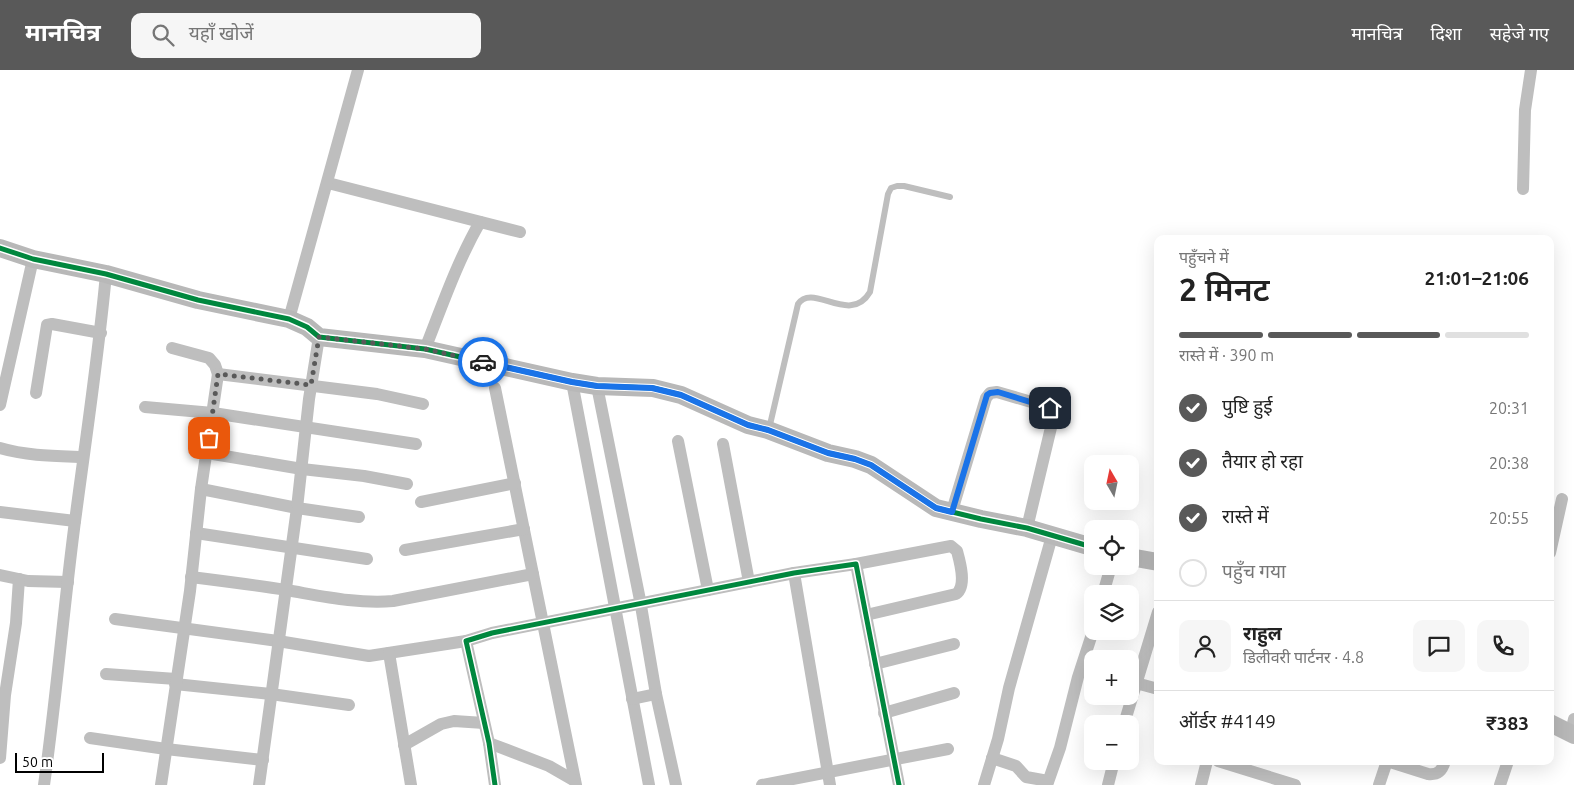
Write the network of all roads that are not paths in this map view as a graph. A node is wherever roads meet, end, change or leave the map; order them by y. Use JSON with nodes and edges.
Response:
{"nodes":[{"id":1,"x":358,"y":70,"type":"edge"},
{"id":2,"x":1530,"y":70,"type":"edge"},
{"id":3,"x":328,"y":184,"type":"junction"},
{"id":4,"x":1523,"y":189,"type":"dead end"},
{"id":5,"x":950,"y":197,"type":"dead end"},
{"id":6,"x":480,"y":222,"type":"junction"},
{"id":7,"x":520,"y":232,"type":"dead end"},
{"id":8,"x":0,"y":248,"type":"edge"},
{"id":9,"x":33,"y":259,"type":"junction"},
{"id":10,"x":106,"y":274,"type":"junction"},
{"id":11,"x":290,"y":319,"type":"junction"},
{"id":12,"x":101,"y":333,"type":"junction"},
{"id":13,"x":319,"y":337,"type":"junction"},
{"id":14,"x":172,"y":348,"type":"dead end"},
{"id":15,"x":425,"y":349,"type":"junction"},
{"id":16,"x":215,"y":366,"type":"junction"},
{"id":17,"x":572,"y":382,"type":"junction"},
{"id":18,"x":311,"y":385,"type":"junction"},
{"id":19,"x":597,"y":386,"type":"junction"},
{"id":20,"x":495,"y":388,"type":"dead end"},
{"id":21,"x":36,"y":393,"type":"dead end"},
{"id":22,"x":423,"y":404,"type":"dead end"},
{"id":23,"x":0,"y":405,"type":"edge"},
{"id":24,"x":145,"y":407,"type":"dead end"},
{"id":25,"x":213,"y":413,"type":"junction"},
{"id":26,"x":306,"y":428,"type":"junction"},
{"id":27,"x":768,"y":430,"type":"junction"},
{"id":28,"x":678,"y":441,"type":"dead end"},
{"id":29,"x":416,"y":444,"type":"dead end"},
{"id":30,"x":723,"y":444,"type":"dead end"},
{"id":31,"x":0,"y":448,"type":"edge"},
{"id":32,"x":207,"y":453,"type":"junction"},
{"id":33,"x":83,"y":457,"type":"junction"},
{"id":34,"x":302,"y":469,"type":"junction"},
{"id":35,"x":515,"y":483,"type":"junction"},
{"id":36,"x":407,"y":484,"type":"dead end"},
{"id":37,"x":201,"y":489,"type":"junction"},
{"id":38,"x":1562,"y":499,"type":"dead end"},
{"id":39,"x":421,"y":502,"type":"dead end"},
{"id":40,"x":297,"y":508,"type":"junction"},
{"id":41,"x":0,"y":512,"type":"edge"},
{"id":42,"x":952,"y":512,"type":"junction"},
{"id":43,"x":359,"y":517,"type":"dead end"},
{"id":44,"x":75,"y":521,"type":"junction"},
{"id":45,"x":524,"y":528,"type":"junction"},
{"id":46,"x":1027,"y":528,"type":"junction"},
{"id":47,"x":196,"y":533,"type":"junction"},
{"id":48,"x":1554,"y":535,"type":"edge"},
{"id":49,"x":1052,"y":536,"type":"junction"},
{"id":50,"x":1084,"y":545,"type":"edge"},
{"id":51,"x":291,"y":547,"type":"junction"},
{"id":52,"x":405,"y":550,"type":"dead end"},
{"id":53,"x":1139,"y":558,"type":"edge"},
{"id":54,"x":367,"y":559,"type":"dead end"},
{"id":55,"x":1154,"y":561,"type":"edge"},
{"id":56,"x":856,"y":564,"type":"junction"},
{"id":57,"x":794,"y":573,"type":"junction"},
{"id":58,"x":533,"y":574,"type":"junction"},
{"id":59,"x":0,"y":575,"type":"edge"},
{"id":60,"x":191,"y":576,"type":"junction"},
{"id":61,"x":19,"y":579,"type":"junction"},
{"id":62,"x":68,"y":582,"type":"junction"},
{"id":63,"x":749,"y":582,"type":"junction"},
{"id":64,"x":285,"y":590,"type":"junction"},
{"id":65,"x":708,"y":590,"type":"junction"},
{"id":66,"x":641,"y":603,"type":"junction"},
{"id":67,"x":615,"y":608,"type":"junction"},
{"id":68,"x":866,"y":615,"type":"junction"},
{"id":69,"x":115,"y":619,"type":"dead end"},
{"id":70,"x":543,"y":623,"type":"junction"},
{"id":71,"x":184,"y":629,"type":"junction"},
{"id":72,"x":1154,"y":631,"type":"edge"},
{"id":73,"x":466,"y":640,"type":"junction"},
{"id":74,"x":1090,"y":640,"type":"edge"},
{"id":75,"x":278,"y":641,"type":"junction"},
{"id":76,"x":954,"y":644,"type":"dead end"},
{"id":77,"x":389,"y":653,"type":"junction"},
{"id":78,"x":875,"y":664,"type":"junction"},
{"id":79,"x":106,"y":674,"type":"dead end"},
{"id":80,"x":1139,"y":674,"type":"edge"},
{"id":81,"x":176,"y":682,"type":"junction"},
{"id":82,"x":1139,"y":684,"type":"edge"},
{"id":83,"x":1154,"y":689,"type":"edge"},
{"id":84,"x":954,"y":693,"type":"dead end"},
{"id":85,"x":272,"y":694,"type":"junction"},
{"id":86,"x":656,"y":694,"type":"junction"},
{"id":87,"x":632,"y":699,"type":"junction"},
{"id":88,"x":349,"y":705,"type":"dead end"},
{"id":89,"x":884,"y":713,"type":"junction"},
{"id":90,"x":484,"y":723,"type":"junction"},
{"id":91,"x":1554,"y":724,"type":"edge"},
{"id":92,"x":1573,"y":729,"type":"edge"},
{"id":93,"x":90,"y":738,"type":"dead end"},
{"id":94,"x":488,"y":743,"type":"junction"},
{"id":95,"x":404,"y":745,"type":"junction"},
{"id":96,"x":166,"y":749,"type":"junction"},
{"id":97,"x":948,"y":749,"type":"dead end"},
{"id":98,"x":0,"y":758,"type":"edge"},
{"id":99,"x":992,"y":758,"type":"junction"},
{"id":100,"x":893,"y":759,"type":"junction"},
{"id":101,"x":263,"y":760,"type":"junction"},
{"id":102,"x":1206,"y":765,"type":"edge"},
{"id":103,"x":1231,"y":765,"type":"edge"},
{"id":104,"x":1386,"y":765,"type":"edge"},
{"id":105,"x":1400,"y":765,"type":"edge"},
{"id":106,"x":1444,"y":765,"type":"edge"},
{"id":107,"x":1507,"y":765,"type":"edge"},
{"id":108,"x":1112,"y":770,"type":"edge"},
{"id":109,"x":829,"y":779,"type":"edge"},
{"id":110,"x":575,"y":783,"type":"edge"},
{"id":111,"x":1048,"y":783,"type":"edge"},
{"id":112,"x":44,"y":785,"type":"edge"},
{"id":113,"x":161,"y":785,"type":"edge"},
{"id":114,"x":259,"y":785,"type":"edge"},
{"id":115,"x":411,"y":785,"type":"edge"},
{"id":116,"x":496,"y":785,"type":"edge"},
{"id":117,"x":649,"y":785,"type":"edge"},
{"id":118,"x":676,"y":785,"type":"edge"},
{"id":119,"x":762,"y":785,"type":"edge"},
{"id":120,"x":898,"y":785,"type":"edge"},
{"id":121,"x":984,"y":785,"type":"edge"},
{"id":122,"x":1108,"y":785,"type":"edge"},
{"id":123,"x":1201,"y":785,"type":"edge"},
{"id":124,"x":1295,"y":785,"type":"edge"},
{"id":125,"x":1379,"y":785,"type":"edge"},
{"id":126,"x":1500,"y":785,"type":"edge"}],
"edges":[{"from":1,"to":3,"type":"street"},
{"from":2,"to":4,"type":"street"},
{"from":3,"to":6,"type":"street"},
{"from":3,"to":11,"type":"street"},
{"from":5,"to":27,"type":"lane"},
{"from":6,"to":7,"type":"street"},
{"from":6,"to":15,"type":"street"},
{"from":8,"to":9,"type":"street"},
{"from":9,"to":10,"type":"street"},
{"from":9,"to":23,"type":"street"},
{"from":10,"to":11,"type":"street"},
{"from":10,"to":12,"type":"street"},
{"from":11,"to":13,"type":"street"},
{"from":12,"to":21,"type":"street"},
{"from":12,"to":33,"type":"street"},
{"from":13,"to":15,"type":"street"},
{"from":13,"to":18,"type":"street"},
{"from":14,"to":16,"type":"street"},
{"from":15,"to":17,"type":"street"},
{"from":16,"to":18,"type":"street"},
{"from":16,"to":25,"type":"street"},
{"from":17,"to":19,"type":"street"},
{"from":17,"to":67,"type":"street"},
{"from":18,"to":22,"type":"street"},
{"from":18,"to":26,"type":"street"},
{"from":19,"to":27,"type":"street"},
{"from":19,"to":66,"type":"street"},
{"from":20,"to":35,"type":"street"},
{"from":24,"to":25,"type":"street"},
{"from":25,"to":26,"type":"street"},
{"from":25,"to":32,"type":"street"},
{"from":26,"to":29,"type":"street"},
{"from":26,"to":34,"type":"street"},
{"from":27,"to":42,"type":"street"},
{"from":28,"to":65,"type":"street"},
{"from":30,"to":63,"type":"street"},
{"from":31,"to":33,"type":"street"},
{"from":32,"to":34,"type":"street"},
{"from":32,"to":37,"type":"street"},
{"from":33,"to":44,"type":"street"},
{"from":34,"to":36,"type":"street"},
{"from":34,"to":40,"type":"street"},
{"from":35,"to":39,"type":"street"},
{"from":35,"to":45,"type":"street"},
{"from":37,"to":40,"type":"street"},
{"from":37,"to":47,"type":"street"},
{"from":38,"to":48,"type":"street"},
{"from":40,"to":43,"type":"street"},
{"from":40,"to":51,"type":"street"},
{"from":41,"to":44,"type":"street"},
{"from":42,"to":46,"type":"street"},
{"from":42,"to":46,"type":"street"},
{"from":44,"to":62,"type":"street"},
{"from":45,"to":52,"type":"street"},
{"from":45,"to":58,"type":"street"},
{"from":46,"to":49,"type":"street"},
{"from":47,"to":51,"type":"street"},
{"from":47,"to":60,"type":"street"},
{"from":49,"to":50,"type":"street"},
{"from":49,"to":99,"type":"street"},
{"from":51,"to":54,"type":"street"},
{"from":51,"to":64,"type":"street"},
{"from":53,"to":55,"type":"street"},
{"from":56,"to":57,"type":"street"},
{"from":56,"to":68,"type":"street"},
{"from":56,"to":68,"type":"street"},
{"from":57,"to":63,"type":"street"},
{"from":57,"to":109,"type":"street"},
{"from":58,"to":64,"type":"street"},
{"from":58,"to":70,"type":"street"},
{"from":59,"to":61,"type":"street"},
{"from":60,"to":64,"type":"street"},
{"from":60,"to":71,"type":"street"},
{"from":61,"to":62,"type":"street"},
{"from":61,"to":98,"type":"street"},
{"from":62,"to":112,"type":"street"},
{"from":63,"to":65,"type":"street"},
{"from":64,"to":75,"type":"street"},
{"from":65,"to":66,"type":"street"},
{"from":66,"to":67,"type":"street"},
{"from":66,"to":86,"type":"street"},
{"from":67,"to":70,"type":"street"},
{"from":67,"to":87,"type":"street"},
{"from":68,"to":78,"type":"street"},
{"from":69,"to":71,"type":"street"},
{"from":70,"to":73,"type":"street"},
{"from":70,"to":110,"type":"street"},
{"from":71,"to":75,"type":"street"},
{"from":71,"to":81,"type":"street"},
{"from":72,"to":80,"type":"street"},
{"from":73,"to":77,"type":"street"},
{"from":73,"to":90,"type":"street"},
{"from":74,"to":111,"type":"street"},
{"from":75,"to":77,"type":"street"},
{"from":75,"to":85,"type":"street"},
{"from":76,"to":78,"type":"street"},
{"from":77,"to":95,"type":"street"},
{"from":78,"to":89,"type":"street"},
{"from":79,"to":81,"type":"street"},
{"from":81,"to":85,"type":"street"},
{"from":81,"to":96,"type":"street"},
{"from":82,"to":83,"type":"street"},
{"from":84,"to":89,"type":"street"},
{"from":85,"to":88,"type":"street"},
{"from":85,"to":101,"type":"street"},
{"from":86,"to":87,"type":"street"},
{"from":86,"to":118,"type":"street"},
{"from":87,"to":117,"type":"street"},
{"from":89,"to":100,"type":"street"},
{"from":90,"to":94,"type":"street"},
{"from":90,"to":95,"type":"street"},
{"from":91,"to":92,"type":"street"},
{"from":93,"to":96,"type":"street"},
{"from":94,"to":110,"type":"street"},
{"from":94,"to":116,"type":"street"},
{"from":95,"to":115,"type":"street"},
{"from":96,"to":101,"type":"street"},
{"from":96,"to":113,"type":"street"},
{"from":97,"to":100,"type":"street"},
{"from":99,"to":111,"type":"street"},
{"from":99,"to":121,"type":"street"},
{"from":100,"to":109,"type":"street"},
{"from":100,"to":120,"type":"street"},
{"from":101,"to":114,"type":"street"},
{"from":102,"to":123,"type":"street"},
{"from":103,"to":124,"type":"street"},
{"from":104,"to":125,"type":"street"},
{"from":105,"to":106,"type":"street"},
{"from":107,"to":126,"type":"street"},
{"from":108,"to":122,"type":"street"},
{"from":109,"to":119,"type":"street"}]}
